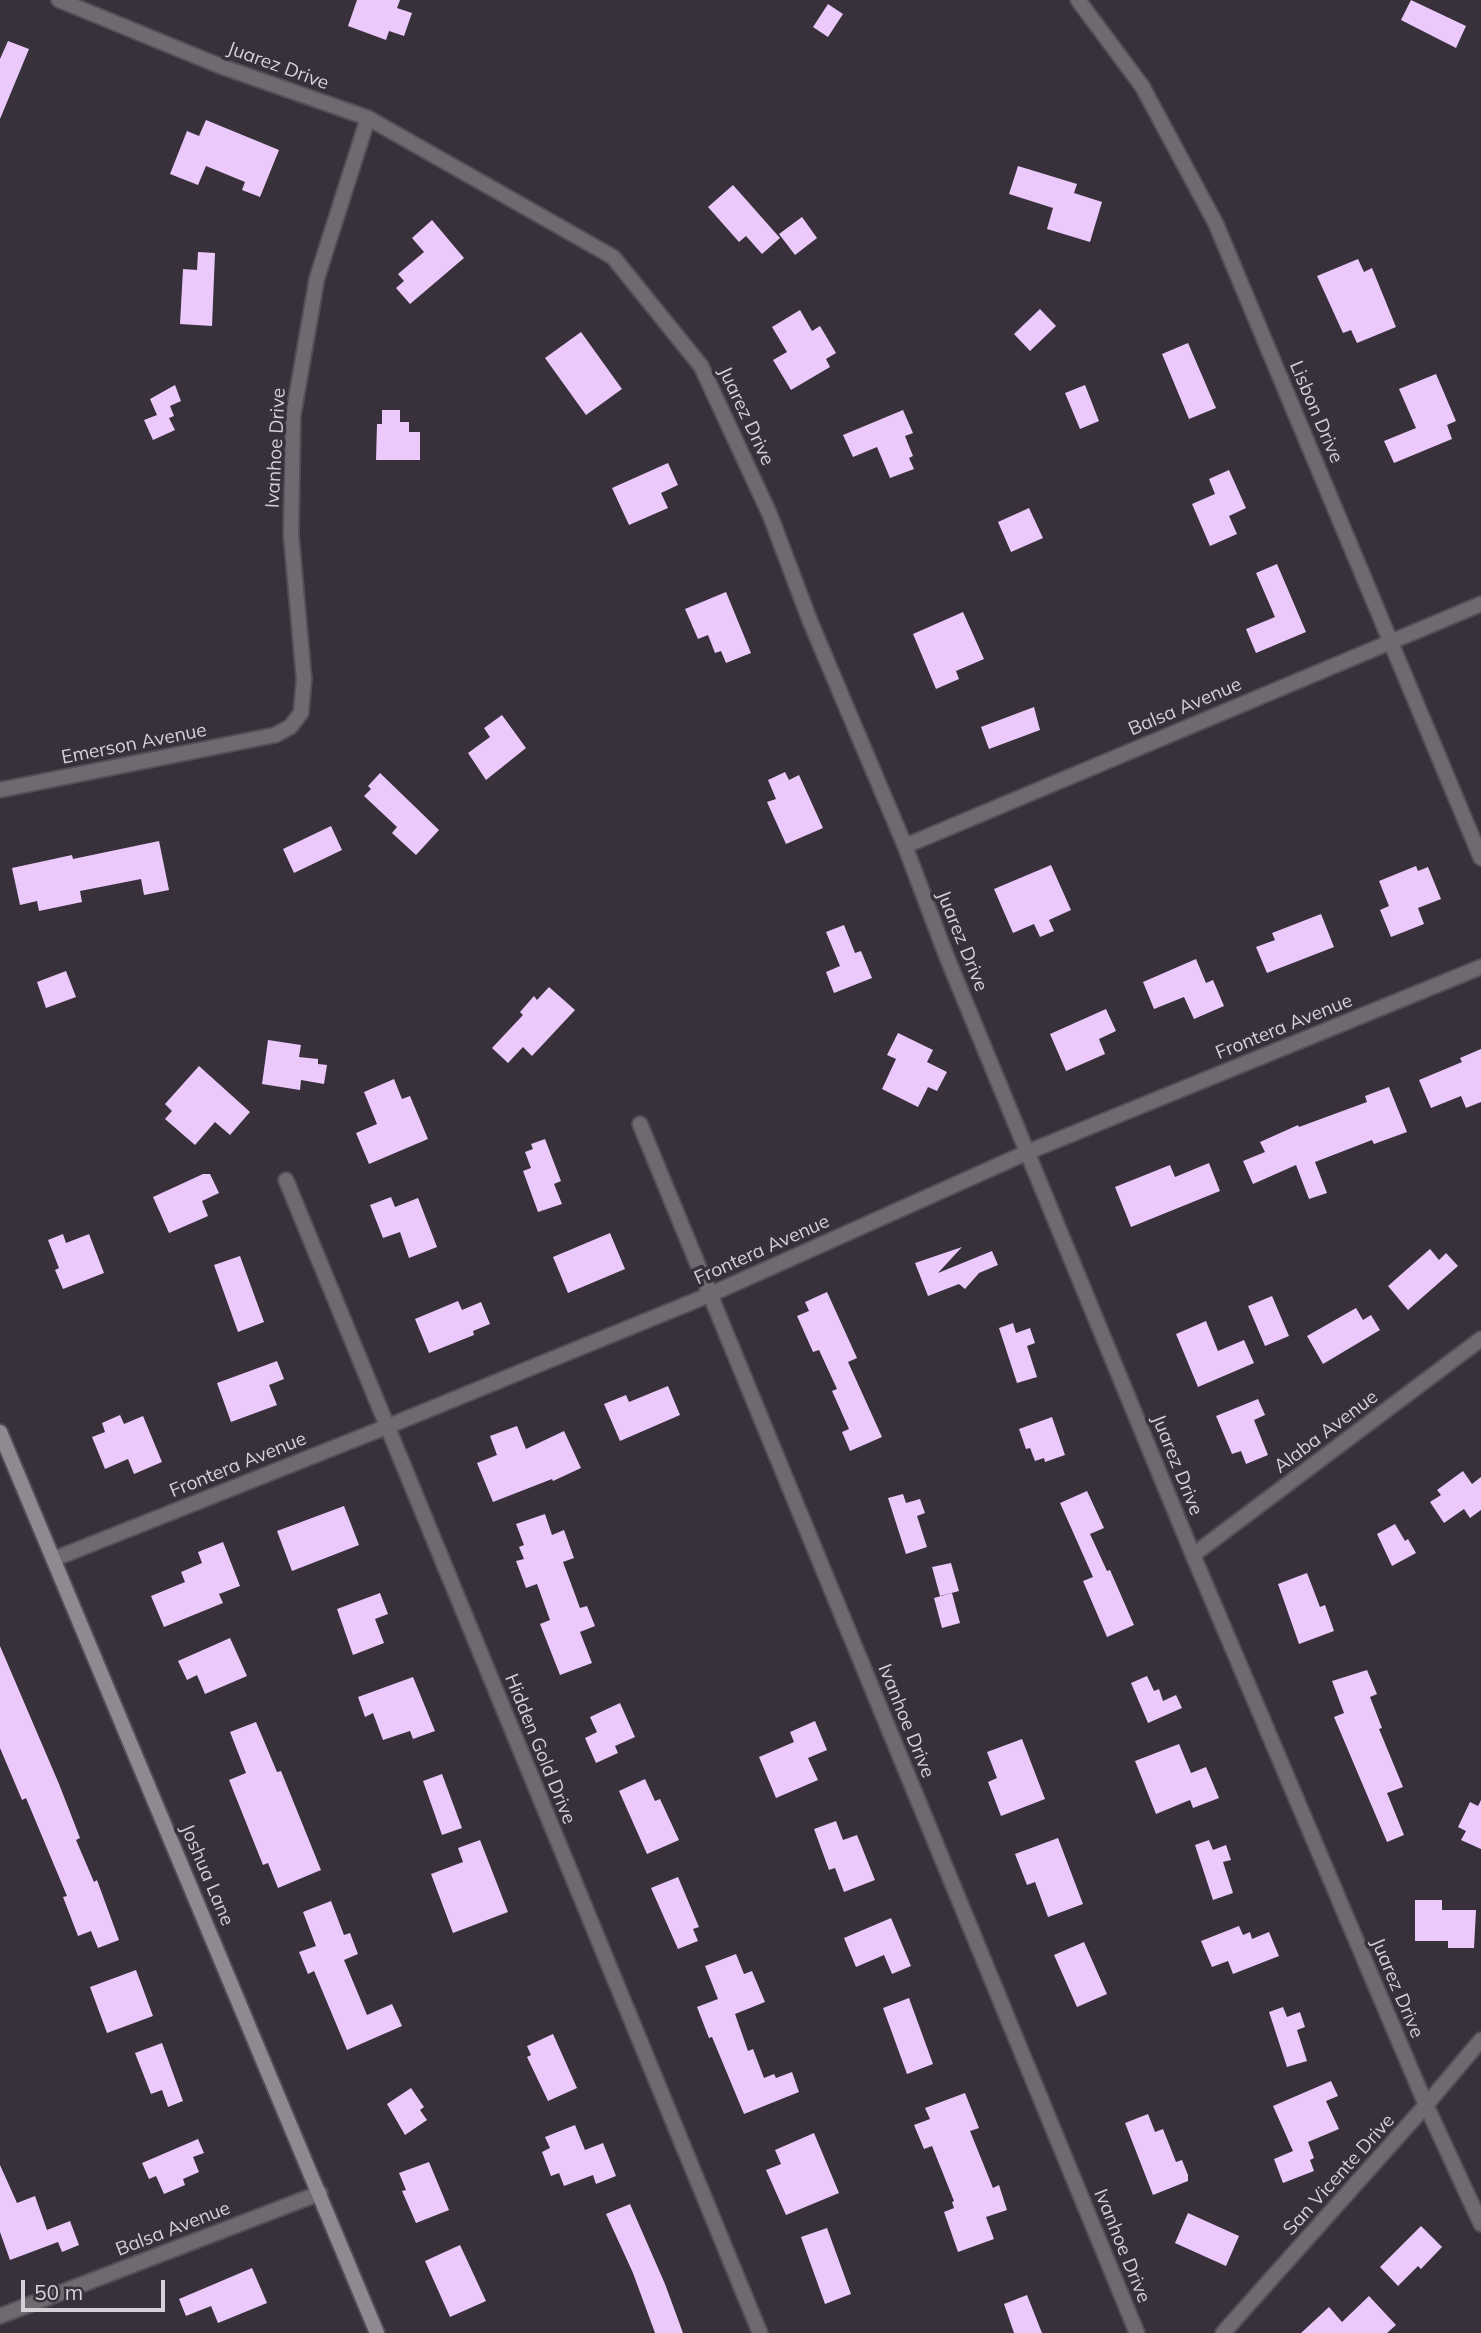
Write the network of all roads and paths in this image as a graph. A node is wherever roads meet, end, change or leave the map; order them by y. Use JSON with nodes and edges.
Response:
{"nodes":[{"id":1,"x":59,"y":0,"type":"edge"},
{"id":2,"x":1078,"y":0,"type":"edge"},
{"id":3,"x":368,"y":118,"type":"junction"},
{"id":4,"x":1481,"y":604,"type":"edge"},
{"id":5,"x":1391,"y":640,"type":"junction"},
{"id":6,"x":275,"y":735,"type":"joint"},
{"id":7,"x":0,"y":790,"type":"edge"},
{"id":8,"x":905,"y":846,"type":"junction"},
{"id":9,"x":1481,"y":858,"type":"edge"},
{"id":10,"x":1481,"y":967,"type":"edge"},
{"id":11,"x":640,"y":1124,"type":"dead end"},
{"id":12,"x":1028,"y":1152,"type":"junction"},
{"id":13,"x":286,"y":1180,"type":"dead end"},
{"id":14,"x":709,"y":1294,"type":"junction"},
{"id":15,"x":1481,"y":1339,"type":"edge"},
{"id":16,"x":386,"y":1427,"type":"junction"},
{"id":17,"x":0,"y":1432,"type":"edge"},
{"id":18,"x":1193,"y":1555,"type":"junction"},
{"id":19,"x":54,"y":1559,"type":"junction"},
{"id":20,"x":1481,"y":2040,"type":"edge"},
{"id":21,"x":1426,"y":2105,"type":"junction"},
{"id":22,"x":320,"y":2193,"type":"junction"},
{"id":23,"x":1481,"y":2224,"type":"edge"},
{"id":24,"x":0,"y":2316,"type":"edge"},
{"id":25,"x":377,"y":2333,"type":"edge"},
{"id":26,"x":760,"y":2333,"type":"edge"},
{"id":27,"x":1137,"y":2333,"type":"edge"},
{"id":28,"x":1223,"y":2333,"type":"edge"}],
"edges":[{"from":1,"to":3,"type":"street","name":"Juarez Drive"},
{"from":2,"to":5,"type":"street","name":"Lisbon Drive"},
{"from":3,"to":6,"type":"street","name":"Ivanhoe Drive"},
{"from":3,"to":8,"type":"street","name":"Juarez Drive"},
{"from":4,"to":5,"type":"street","name":"Balsa Avenue"},
{"from":5,"to":8,"type":"street","name":"Balsa Avenue"},
{"from":5,"to":9,"type":"street","name":"Lisbon Drive"},
{"from":6,"to":7,"type":"street","name":"Emerson Avenue"},
{"from":8,"to":12,"type":"street","name":"Juarez Drive"},
{"from":10,"to":12,"type":"street","name":"Frontera Avenue"},
{"from":11,"to":14,"type":"street","name":"Ivanhoe Drive"},
{"from":12,"to":14,"type":"street","name":"Frontera Avenue"},
{"from":12,"to":18,"type":"street","name":"Juarez Drive"},
{"from":13,"to":16,"type":"street","name":"Hidden Gold Drive"},
{"from":14,"to":16,"type":"street","name":"Frontera Avenue"},
{"from":14,"to":27,"type":"street","name":"Ivanhoe Drive"},
{"from":15,"to":18,"type":"street","name":"Alaba Avenue"},
{"from":16,"to":19,"type":"street","name":"Frontera Avenue"},
{"from":16,"to":26,"type":"street","name":"Hidden Gold Drive"},
{"from":17,"to":19,"type":"main road","name":"Joshua Lane"},
{"from":18,"to":21,"type":"street","name":"Juarez Drive"},
{"from":19,"to":22,"type":"main road","name":"Joshua Lane"},
{"from":20,"to":21,"type":"street","name":"San Vicente Drive"},
{"from":21,"to":23,"type":"street","name":"Juarez Drive"},
{"from":21,"to":28,"type":"street","name":"San Vicente Drive"},
{"from":22,"to":24,"type":"street","name":"Balsa Avenue"},
{"from":22,"to":25,"type":"main road","name":"Joshua Lane"}]}
